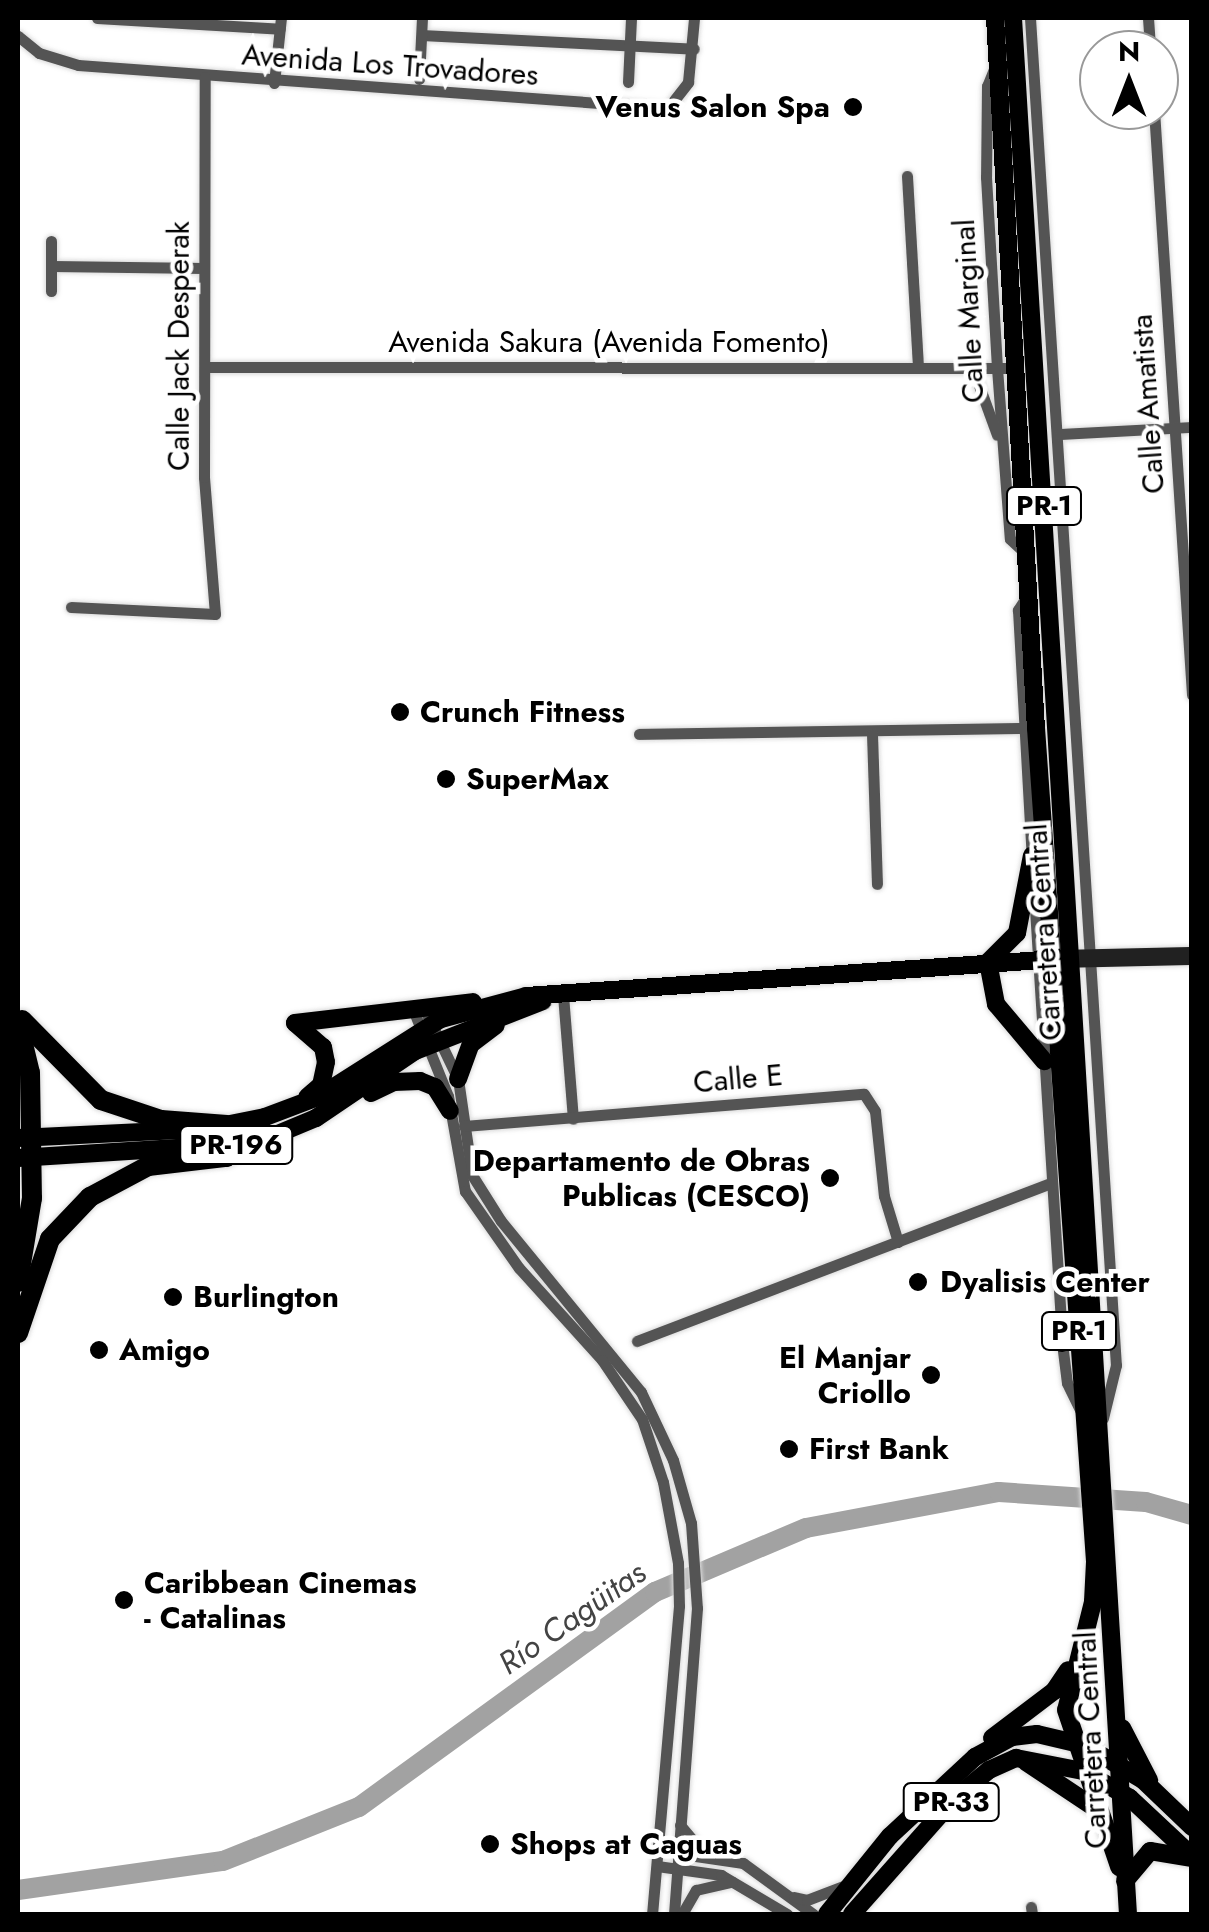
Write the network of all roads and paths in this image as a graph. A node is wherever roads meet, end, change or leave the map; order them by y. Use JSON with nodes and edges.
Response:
{"nodes":[{"id":1,"x":97,"y":18,"type":"edge"},
{"id":2,"x":422,"y":18,"type":"edge"},
{"id":3,"x":631,"y":18,"type":"edge"},
{"id":4,"x":694,"y":18,"type":"edge"},
{"id":5,"x":995,"y":18,"type":"edge"},
{"id":6,"x":1014,"y":18,"type":"edge"},
{"id":7,"x":1029,"y":18,"type":"edge"},
{"id":8,"x":191,"y":20,"type":"edge"},
{"id":9,"x":281,"y":23,"type":"edge"},
{"id":10,"x":422,"y":35,"type":"junction"},
{"id":11,"x":18,"y":36,"type":"edge"},
{"id":12,"x":630,"y":44,"type":"junction"},
{"id":13,"x":694,"y":48,"type":"junction"},
{"id":14,"x":1016,"y":52,"type":"junction"},
{"id":15,"x":205,"y":77,"type":"junction"},
{"id":16,"x":420,"y":79,"type":"dead end"},
{"id":17,"x":274,"y":82,"type":"junction"},
{"id":18,"x":628,"y":82,"type":"dead end"},
{"id":19,"x":1155,"y":130,"type":"edge"},
{"id":20,"x":908,"y":176,"type":"dead end"},
{"id":21,"x":51,"y":240,"type":"dead end"},
{"id":22,"x":52,"y":266,"type":"junction"},
{"id":23,"x":204,"y":268,"type":"junction"},
{"id":24,"x":1030,"y":280,"type":"junction"},
{"id":25,"x":51,"y":290,"type":"dead end"},
{"id":26,"x":205,"y":367,"type":"junction"},
{"id":27,"x":918,"y":368,"type":"junction"},
{"id":28,"x":1005,"y":368,"type":"junction"},
{"id":29,"x":973,"y":369,"type":"junction"},
{"id":30,"x":1192,"y":426,"type":"edge"},
{"id":31,"x":1175,"y":428,"type":"junction"},
{"id":32,"x":1061,"y":434,"type":"junction"},
{"id":33,"x":1001,"y":442,"type":"junction"},
{"id":34,"x":1041,"y":464,"type":"junction"},
{"id":35,"x":1025,"y":553,"type":"junction"},
{"id":36,"x":72,"y":607,"type":"dead end"},
{"id":37,"x":1192,"y":694,"type":"edge"},
{"id":38,"x":1030,"y":728,"type":"junction"},
{"id":39,"x":638,"y":734,"type":"dead end"},
{"id":40,"x":872,"y":734,"type":"junction"},
{"id":41,"x":1064,"y":821,"type":"junction"},
{"id":42,"x":1032,"y":855,"type":"junction"},
{"id":43,"x":877,"y":884,"type":"dead end"},
{"id":44,"x":1192,"y":956,"type":"edge"},
{"id":45,"x":1065,"y":959,"type":"junction"},
{"id":46,"x":988,"y":962,"type":"junction"},
{"id":47,"x":558,"y":996,"type":"junction"},
{"id":48,"x":517,"y":1004,"type":"junction"},
{"id":49,"x":418,"y":1006,"type":"junction"},
{"id":50,"x":18,"y":1014,"type":"edge"},
{"id":51,"x":18,"y":1023,"type":"edge"},
{"id":52,"x":429,"y":1034,"type":"junction"},
{"id":53,"x":1044,"y":1061,"type":"junction"},
{"id":54,"x":30,"y":1080,"type":"junction"},
{"id":55,"x":458,"y":1080,"type":"junction"},
{"id":56,"x":299,"y":1104,"type":"junction"},
{"id":57,"x":18,"y":1111,"type":"edge"},
{"id":58,"x":450,"y":1112,"type":"junction"},
{"id":59,"x":316,"y":1118,"type":"junction"},
{"id":60,"x":573,"y":1119,"type":"junction"},
{"id":61,"x":228,"y":1125,"type":"junction"},
{"id":62,"x":464,"y":1126,"type":"junction"},
{"id":63,"x":256,"y":1143,"type":"junction"},
{"id":64,"x":24,"y":1148,"type":"edge"},
{"id":65,"x":1050,"y":1183,"type":"junction"},
{"id":66,"x":898,"y":1242,"type":"junction"},
{"id":67,"x":18,"y":1282,"type":"edge"},
{"id":68,"x":1079,"y":1324,"type":"junction"},
{"id":69,"x":18,"y":1333,"type":"edge"},
{"id":70,"x":637,"y":1341,"type":"dead end"},
{"id":71,"x":1062,"y":1343,"type":"junction"},
{"id":72,"x":1095,"y":1444,"type":"junction"},
{"id":73,"x":1103,"y":1561,"type":"junction"},
{"id":74,"x":1085,"y":1638,"type":"junction"},
{"id":75,"x":1118,"y":1713,"type":"junction"},
{"id":76,"x":1073,"y":1742,"type":"junction"},
{"id":77,"x":974,"y":1757,"type":"junction"},
{"id":78,"x":1016,"y":1758,"type":"junction"},
{"id":79,"x":1120,"y":1765,"type":"junction"},
{"id":80,"x":1084,"y":1771,"type":"junction"},
{"id":81,"x":1154,"y":1790,"type":"junction"},
{"id":82,"x":1122,"y":1793,"type":"junction"},
{"id":83,"x":1098,"y":1810,"type":"junction"},
{"id":84,"x":678,"y":1823,"type":"junction"},
{"id":85,"x":1192,"y":1826,"type":"edge"},
{"id":86,"x":658,"y":1851,"type":"junction"},
{"id":87,"x":678,"y":1853,"type":"junction"},
{"id":88,"x":706,"y":1856,"type":"junction"},
{"id":89,"x":1192,"y":1857,"type":"edge"},
{"id":90,"x":657,"y":1866,"type":"junction"},
{"id":91,"x":677,"y":1867,"type":"junction"},
{"id":92,"x":736,"y":1881,"type":"junction"},
{"id":93,"x":1125,"y":1882,"type":"junction"},
{"id":94,"x":851,"y":1884,"type":"junction"},
{"id":95,"x":786,"y":1892,"type":"junction"},
{"id":96,"x":775,"y":1910,"type":"edge"},
{"id":97,"x":652,"y":1914,"type":"edge"},
{"id":98,"x":674,"y":1914,"type":"edge"},
{"id":99,"x":682,"y":1914,"type":"edge"},
{"id":100,"x":787,"y":1914,"type":"edge"},
{"id":101,"x":812,"y":1914,"type":"edge"},
{"id":102,"x":827,"y":1914,"type":"edge"},
{"id":103,"x":852,"y":1914,"type":"edge"},
{"id":104,"x":1128,"y":1914,"type":"edge"}],
"edges":[{"from":1,"to":8,"type":"street"},
{"from":2,"to":10,"type":"street"},
{"from":3,"to":12,"type":"street"},
{"from":4,"to":13,"type":"street","name":"Avenida Los Trovadores"},
{"from":5,"to":28,"type":"main road","name":"Carretera Central","number":"PR-1"},
{"from":6,"to":14,"type":"main road","name":"Carretera Central"},
{"from":7,"to":14,"type":"street"},
{"from":7,"to":32,"type":"street"},
{"from":8,"to":9,"type":"street"},
{"from":9,"to":17,"type":"street"},
{"from":10,"to":12,"type":"street"},
{"from":10,"to":16,"type":"street"},
{"from":11,"to":15,"type":"street","name":"Avenida Los Trovadores"},
{"from":12,"to":13,"type":"street"},
{"from":12,"to":18,"type":"street"},
{"from":13,"to":17,"type":"street","name":"Avenida Los Trovadores"},
{"from":14,"to":24,"type":"main road","name":"Carretera Central","number":"PR-1"},
{"from":15,"to":17,"type":"street","name":"Avenida Los Trovadores"},
{"from":15,"to":23,"type":"street","name":"Calle Jack Desperak"},
{"from":19,"to":31,"type":"street","name":"Calle Amatista"},
{"from":20,"to":27,"type":"street"},
{"from":21,"to":22,"type":"street"},
{"from":22,"to":23,"type":"street"},
{"from":22,"to":25,"type":"street"},
{"from":23,"to":26,"type":"street","name":"Calle Jack Desperak"},
{"from":24,"to":28,"type":"main road"},
{"from":24,"to":34,"type":"main road","name":"Carretera Central","number":"PR-1"},
{"from":26,"to":27,"type":"street","name":"Avenida Sakura (Avenida Fomento)"},
{"from":26,"to":36,"type":"street","name":"Calle Jack Desperak"},
{"from":27,"to":29,"type":"street","name":"Avenida Sakura (Avenida Fomento)"},
{"from":28,"to":29,"type":"street","name":"Avenida Sakura (Avenida Fomento)"},
{"from":28,"to":33,"type":"street","name":"Calle Marginal"},
{"from":28,"to":34,"type":"main road"},
{"from":28,"to":35,"type":"main road","name":"Carretera Central","number":"PR-1"},
{"from":29,"to":33,"type":"street"},
{"from":30,"to":31,"type":"street"},
{"from":31,"to":32,"type":"street"},
{"from":31,"to":37,"type":"street","name":"Calle Amatista"},
{"from":32,"to":45,"type":"street"},
{"from":33,"to":35,"type":"street","name":"Calle Marginal"},
{"from":34,"to":41,"type":"main road","name":"Carretera Central","number":"PR-1"},
{"from":35,"to":38,"type":"main road","name":"Carretera Central","number":"PR-1"},
{"from":38,"to":40,"type":"street"},
{"from":38,"to":41,"type":"main road"},
{"from":38,"to":42,"type":"street"},
{"from":38,"to":45,"type":"main road","name":"Carretera Central","number":"PR-1"},
{"from":39,"to":40,"type":"street"},
{"from":40,"to":43,"type":"street"},
{"from":41,"to":45,"type":"main road","name":"Carretera Central","number":"PR-1"},
{"from":42,"to":45,"type":"street"},
{"from":42,"to":46,"type":"main road"},
{"from":44,"to":45,"type":"street"},
{"from":45,"to":46,"type":"main road","number":"PR-196"},
{"from":45,"to":53,"type":"street"},
{"from":45,"to":68,"type":"main road","name":"Carretera Central","number":"PR-1"},
{"from":45,"to":72,"type":"main road","name":"Carretera Central","number":"PR-1"},
{"from":46,"to":47,"type":"main road","number":"PR-196"},
{"from":46,"to":53,"type":"main road"},
{"from":47,"to":48,"type":"main road","number":"PR-196"},
{"from":47,"to":60,"type":"street"},
{"from":48,"to":49,"type":"main road"},
{"from":48,"to":52,"type":"main road","number":"PR-196"},
{"from":48,"to":55,"type":"main road"},
{"from":49,"to":52,"type":"street"},
{"from":49,"to":56,"type":"main road"},
{"from":50,"to":61,"type":"highway"},
{"from":51,"to":54,"type":"highway"},
{"from":52,"to":55,"type":"street"},
{"from":52,"to":56,"type":"main road","number":"PR-196"},
{"from":52,"to":58,"type":"street"},
{"from":52,"to":59,"type":"main road","number":"PR-196"},
{"from":53,"to":65,"type":"street"},
{"from":54,"to":57,"type":"highway"},
{"from":54,"to":64,"type":"highway"},
{"from":55,"to":62,"type":"street"},
{"from":56,"to":61,"type":"main road","number":"PR-196"},
{"from":58,"to":59,"type":"main road"},
{"from":58,"to":86,"type":"street"},
{"from":59,"to":63,"type":"main road","number":"PR-196"},
{"from":60,"to":62,"type":"street","name":"Calle E"},
{"from":60,"to":66,"type":"street","name":"Calle E"},
{"from":61,"to":64,"type":"main road","number":"PR-196"},
{"from":62,"to":84,"type":"street"},
{"from":63,"to":64,"type":"main road","number":"PR-196"},
{"from":63,"to":69,"type":"highway"},
{"from":64,"to":67,"type":"highway"},
{"from":65,"to":66,"type":"street"},
{"from":65,"to":71,"type":"street"},
{"from":66,"to":70,"type":"street"},
{"from":68,"to":71,"type":"main road"},
{"from":68,"to":72,"type":"main road","name":"Carretera Central","number":"PR-1"},
{"from":71,"to":72,"type":"street"},
{"from":72,"to":73,"type":"main road","name":"Carretera Central","number":"PR-1"},
{"from":73,"to":74,"type":"main road","name":"Carretera Central","number":"PR-1"},
{"from":73,"to":75,"type":"main road","name":"Carretera Central","number":"PR-1"},
{"from":74,"to":76,"type":"main road","name":"Carretera Central","number":"PR-1"},
{"from":74,"to":77,"type":"main road"},
{"from":75,"to":79,"type":"main road","name":"Carretera Central","number":"PR-1"},
{"from":75,"to":81,"type":"main road"},
{"from":76,"to":77,"type":"main road","number":"PR-33"},
{"from":76,"to":79,"type":"main road","number":"PR-33"},
{"from":76,"to":80,"type":"main road","name":"Carretera Central","number":"PR-1"},
{"from":77,"to":94,"type":"main road","number":"PR-33"},
{"from":78,"to":80,"type":"main road","number":"PR-33"},
{"from":78,"to":83,"type":"main road"},
{"from":78,"to":103,"type":"main road","number":"PR-33"},
{"from":79,"to":81,"type":"main road"},
{"from":79,"to":82,"type":"main road","name":"Carretera Central","number":"PR-1"},
{"from":80,"to":82,"type":"main road","number":"PR-33"},
{"from":80,"to":83,"type":"main road","name":"Carretera Central","number":"PR-1"},
{"from":81,"to":85,"type":"main road"},
{"from":82,"to":89,"type":"main road"},
{"from":82,"to":93,"type":"main road","name":"Carretera Central","number":"PR-1"},
{"from":83,"to":93,"type":"main road","name":"Carretera Central","number":"PR-1"},
{"from":84,"to":87,"type":"street"},
{"from":84,"to":88,"type":"street"},
{"from":86,"to":87,"type":"street"},
{"from":86,"to":90,"type":"street"},
{"from":87,"to":88,"type":"street"},
{"from":87,"to":91,"type":"street"},
{"from":88,"to":95,"type":"street"},
{"from":89,"to":93,"type":"main road"},
{"from":90,"to":91,"type":"street"},
{"from":90,"to":97,"type":"street"},
{"from":91,"to":92,"type":"street"},
{"from":91,"to":98,"type":"street"},
{"from":92,"to":96,"type":"street"},
{"from":92,"to":99,"type":"street"},
{"from":93,"to":104,"type":"main road","number":"PR-1"},
{"from":94,"to":95,"type":"street"},
{"from":94,"to":102,"type":"main road","number":"PR-33"},
{"from":95,"to":101,"type":"street"},
{"from":96,"to":100,"type":"street"}]}
